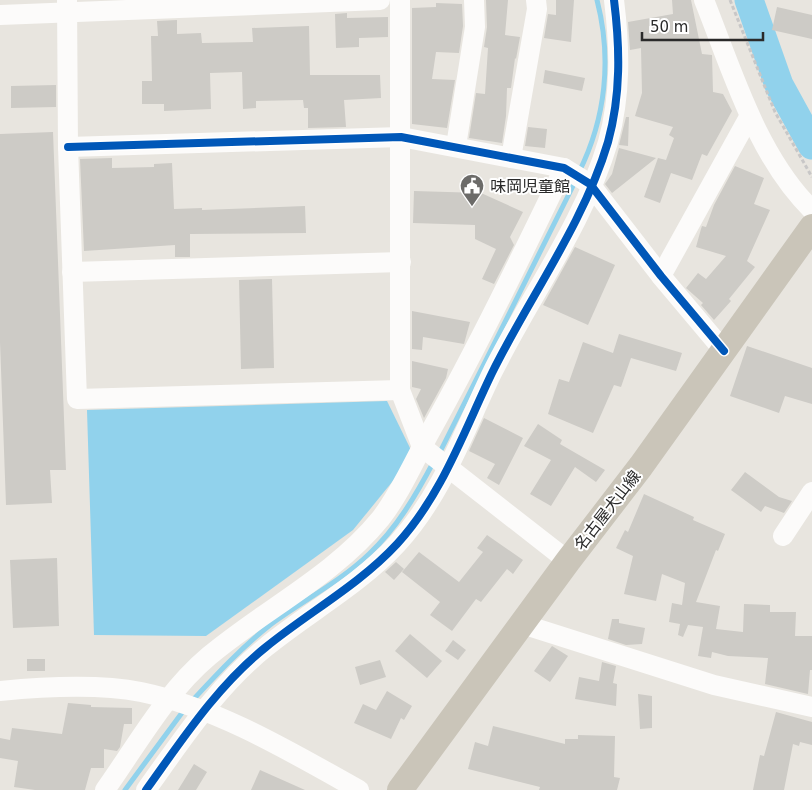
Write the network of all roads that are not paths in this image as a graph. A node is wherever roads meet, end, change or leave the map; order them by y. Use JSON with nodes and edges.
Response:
{"nodes":[{"id":1,"x":380,"y":0,"type":"edge"},
{"id":2,"x":400,"y":0,"type":"edge"},
{"id":3,"x":474,"y":0,"type":"edge"},
{"id":4,"x":536,"y":0,"type":"edge"},
{"id":5,"x":614,"y":0,"type":"edge"},
{"id":6,"x":704,"y":0,"type":"edge"},
{"id":7,"x":67,"y":6,"type":"edge"},
{"id":8,"x":0,"y":15,"type":"edge"},
{"id":9,"x":749,"y":116,"type":"junction"},
{"id":10,"x":401,"y":137,"type":"junction"},
{"id":11,"x":456,"y":146,"type":"junction"},
{"id":12,"x":68,"y":147,"type":"junction"},
{"id":13,"x":511,"y":158,"type":"junction"},
{"id":14,"x":567,"y":169,"type":"junction"},
{"id":15,"x":591,"y":186,"type":"junction"},
{"id":16,"x":812,"y":210,"type":"edge"},
{"id":17,"x":812,"y":227,"type":"edge"},
{"id":18,"x":401,"y":262,"type":"junction"},
{"id":19,"x":72,"y":272,"type":"junction"},
{"id":20,"x":661,"y":276,"type":"junction"},
{"id":21,"x":724,"y":351,"type":"junction"},
{"id":22,"x":400,"y":390,"type":"junction"},
{"id":23,"x":422,"y":447,"type":"junction"},
{"id":24,"x":446,"y":467,"type":"junction"},
{"id":25,"x":812,"y":492,"type":"edge"},
{"id":26,"x":783,"y":536,"type":"dead end"},
{"id":27,"x":568,"y":561,"type":"junction"},
{"id":28,"x":522,"y":624,"type":"junction"},
{"id":29,"x":0,"y":691,"type":"edge"},
{"id":30,"x":168,"y":699,"type":"junction"},
{"id":31,"x":812,"y":707,"type":"edge"},
{"id":32,"x":201,"y":711,"type":"junction"},
{"id":33,"x":105,"y":790,"type":"edge"},
{"id":34,"x":146,"y":790,"type":"edge"},
{"id":35,"x":359,"y":790,"type":"edge"},
{"id":36,"x":400,"y":790,"type":"edge"}],
"edges":[{"from":1,"to":7,"type":"street"},
{"from":2,"to":10,"type":"street"},
{"from":3,"to":11,"type":"street"},
{"from":4,"to":13,"type":"street"},
{"from":5,"to":15,"type":"street"},
{"from":6,"to":9,"type":"street"},
{"from":7,"to":8,"type":"street"},
{"from":7,"to":12,"type":"street"},
{"from":9,"to":16,"type":"street"},
{"from":9,"to":20,"type":"street"},
{"from":10,"to":11,"type":"street"},
{"from":10,"to":12,"type":"street"},
{"from":10,"to":18,"type":"street"},
{"from":11,"to":13,"type":"street"},
{"from":12,"to":19,"type":"street"},
{"from":13,"to":14,"type":"street"},
{"from":14,"to":15,"type":"street"},
{"from":14,"to":23,"type":"street"},
{"from":15,"to":20,"type":"street"},
{"from":15,"to":24,"type":"street"},
{"from":17,"to":21,"type":"main road","name":"名古屋犬山線"},
{"from":18,"to":19,"type":"street"},
{"from":18,"to":22,"type":"street"},
{"from":19,"to":22,"type":"street"},
{"from":20,"to":21,"type":"street"},
{"from":21,"to":27,"type":"main road","name":"名古屋犬山線"},
{"from":22,"to":23,"type":"street"},
{"from":23,"to":24,"type":"street"},
{"from":23,"to":30,"type":"street"},
{"from":24,"to":27,"type":"street"},
{"from":24,"to":32,"type":"street"},
{"from":25,"to":26,"type":"street"},
{"from":27,"to":28,"type":"main road","name":"名古屋犬山線"},
{"from":28,"to":31,"type":"street"},
{"from":28,"to":36,"type":"main road","name":"名古屋犬山線"},
{"from":29,"to":30,"type":"street"},
{"from":30,"to":32,"type":"street"},
{"from":30,"to":33,"type":"street"},
{"from":32,"to":34,"type":"street"},
{"from":32,"to":35,"type":"street"}]}
